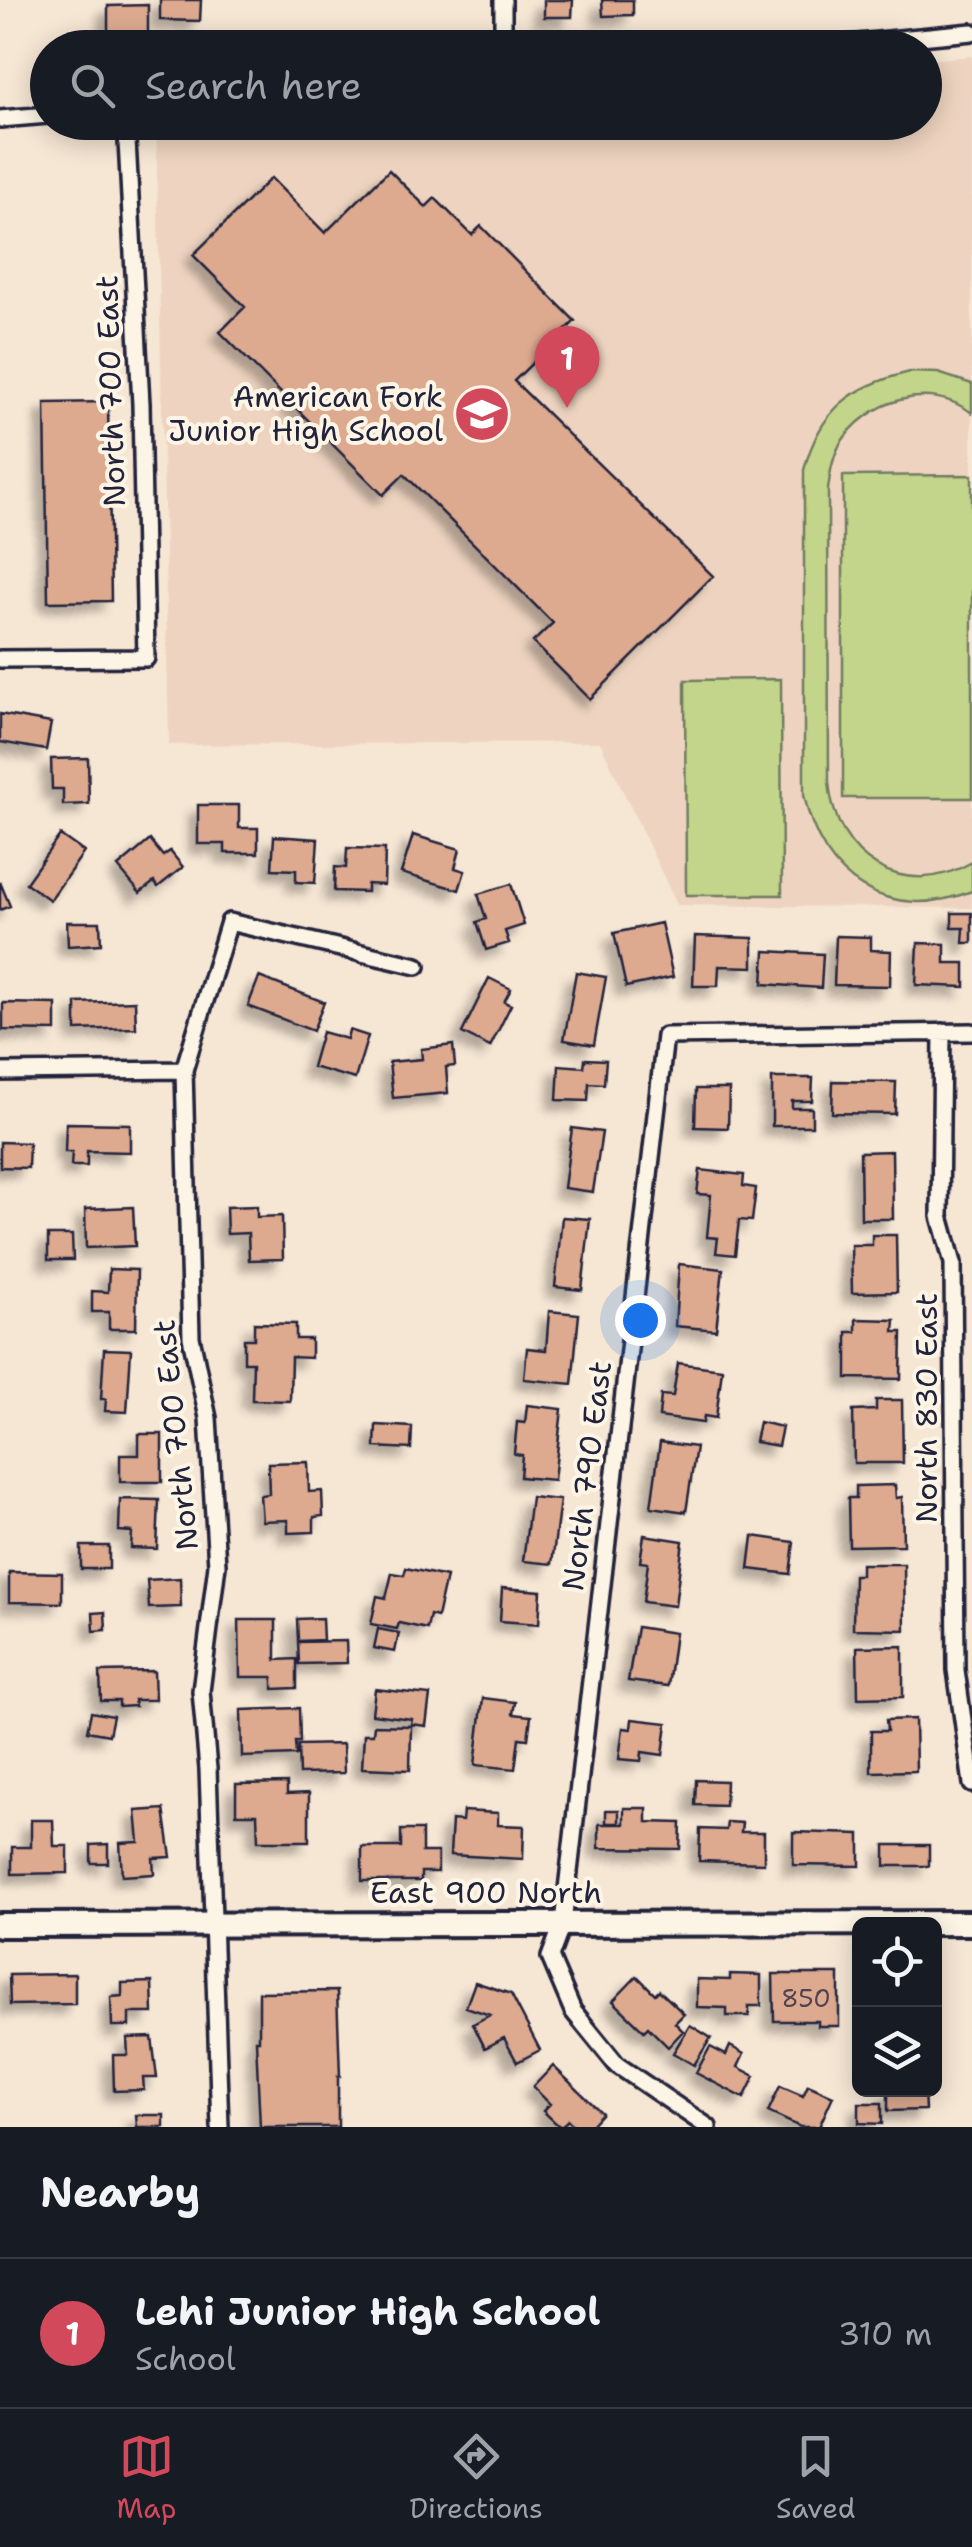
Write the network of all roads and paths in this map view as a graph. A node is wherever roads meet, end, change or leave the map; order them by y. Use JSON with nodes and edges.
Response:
{"nodes":[{"id":1,"x":503,"y":0,"type":"edge"},
{"id":2,"x":503,"y":30,"type":"edge"},
{"id":3,"x":972,"y":32,"type":"edge"},
{"id":4,"x":942,"y":35,"type":"edge"},
{"id":5,"x":30,"y":116,"type":"edge"},
{"id":6,"x":0,"y":119,"type":"edge"},
{"id":7,"x":127,"y":140,"type":"edge"},
{"id":8,"x":0,"y":660,"type":"edge"},
{"id":9,"x":417,"y":966,"type":"dead end"},
{"id":10,"x":942,"y":1032,"type":"junction"},
{"id":11,"x":972,"y":1032,"type":"edge"},
{"id":12,"x":184,"y":1070,"type":"junction"},
{"id":13,"x":0,"y":1072,"type":"edge"},
{"id":14,"x":972,"y":1784,"type":"edge"},
{"id":15,"x":563,"y":1922,"type":"junction"},
{"id":16,"x":972,"y":1923,"type":"edge"},
{"id":17,"x":0,"y":1925,"type":"edge"},
{"id":18,"x":212,"y":1925,"type":"junction"},
{"id":19,"x":220,"y":2127,"type":"edge"},
{"id":20,"x":708,"y":2127,"type":"edge"}],
"edges":[{"from":1,"to":2,"type":"street"},
{"from":3,"to":4,"type":"street"},
{"from":5,"to":6,"type":"street"},
{"from":7,"to":8,"type":"street","name":"North 700 East"},
{"from":9,"to":12,"type":"street","name":"North 700 East"},
{"from":10,"to":11,"type":"street"},
{"from":10,"to":14,"type":"street","name":"North 830 East"},
{"from":10,"to":15,"type":"street","name":"North 790 East"},
{"from":12,"to":13,"type":"street"},
{"from":12,"to":18,"type":"street","name":"North 700 East"},
{"from":15,"to":16,"type":"street","name":"East 900 North"},
{"from":15,"to":18,"type":"street","name":"East 900 North"},
{"from":15,"to":20,"type":"street","name":"North 790 East"},
{"from":17,"to":18,"type":"street","name":"East 900 North"},
{"from":18,"to":19,"type":"street","name":"North 700 East"}]}
